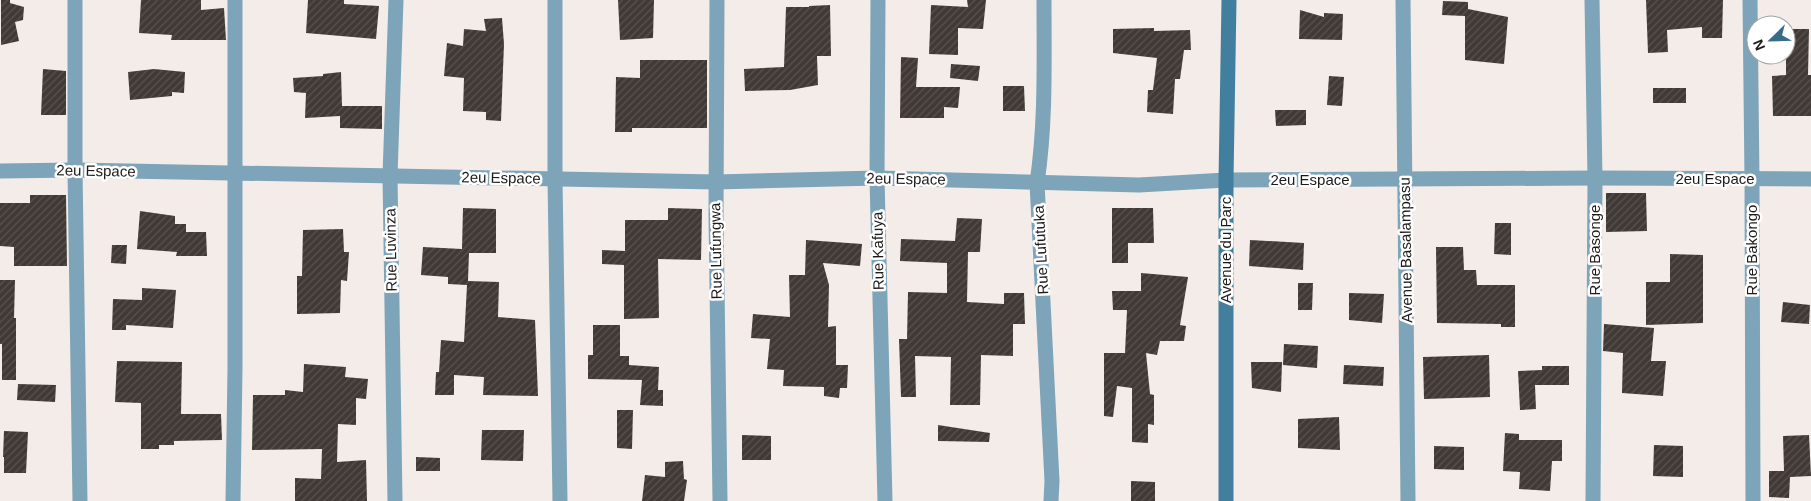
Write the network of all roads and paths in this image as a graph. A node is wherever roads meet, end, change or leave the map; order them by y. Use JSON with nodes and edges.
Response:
{"nodes":[{"id":1,"x":75,"y":0,"type":"edge"},
{"id":2,"x":235,"y":0,"type":"edge"},
{"id":3,"x":396,"y":0,"type":"edge"},
{"id":4,"x":555,"y":0,"type":"edge"},
{"id":5,"x":717,"y":0,"type":"edge"},
{"id":6,"x":878,"y":0,"type":"edge"},
{"id":7,"x":1044,"y":0,"type":"edge"},
{"id":8,"x":1229,"y":0,"type":"edge"},
{"id":9,"x":1402,"y":0,"type":"edge"},
{"id":10,"x":1592,"y":0,"type":"edge"},
{"id":11,"x":1750,"y":0,"type":"edge"},
{"id":12,"x":75,"y":170,"type":"junction"},
{"id":13,"x":0,"y":171,"type":"edge"},
{"id":14,"x":235,"y":173,"type":"junction"},
{"id":15,"x":390,"y":176,"type":"junction"},
{"id":16,"x":555,"y":178,"type":"junction"},
{"id":17,"x":877,"y":178,"type":"junction"},
{"id":18,"x":1595,"y":178,"type":"junction"},
{"id":19,"x":1405,"y":179,"type":"junction"},
{"id":20,"x":1752,"y":179,"type":"junction"},
{"id":21,"x":1811,"y":179,"type":"edge"},
{"id":22,"x":1226,"y":180,"type":"junction"},
{"id":23,"x":716,"y":182,"type":"junction"},
{"id":24,"x":1037,"y":183,"type":"junction"},
{"id":25,"x":80,"y":501,"type":"edge"},
{"id":26,"x":233,"y":501,"type":"edge"},
{"id":27,"x":395,"y":501,"type":"edge"},
{"id":28,"x":560,"y":501,"type":"edge"},
{"id":29,"x":720,"y":501,"type":"edge"},
{"id":30,"x":884,"y":501,"type":"edge"},
{"id":31,"x":1051,"y":501,"type":"edge"},
{"id":32,"x":1226,"y":501,"type":"edge"},
{"id":33,"x":1408,"y":501,"type":"edge"},
{"id":34,"x":1593,"y":501,"type":"edge"},
{"id":35,"x":1753,"y":501,"type":"edge"}],
"edges":[{"from":1,"to":12,"type":"street"},
{"from":2,"to":14,"type":"street"},
{"from":3,"to":15,"type":"street","name":"Rue Luvinza"},
{"from":4,"to":16,"type":"street"},
{"from":5,"to":23,"type":"street","name":"Rue Lufungwa"},
{"from":6,"to":17,"type":"street","name":"Rue Kafuya"},
{"from":7,"to":24,"type":"street","name":"Rue Lufutuka"},
{"from":8,"to":22,"type":"street","name":"Avenue du Parc"},
{"from":9,"to":19,"type":"street","name":"Avenue Basalampasu"},
{"from":10,"to":18,"type":"street","name":"Rue Basonge"},
{"from":11,"to":20,"type":"street","name":"Rue Bakongo"},
{"from":12,"to":13,"type":"street","name":"2eu Espace"},
{"from":12,"to":14,"type":"street","name":"2eu Espace"},
{"from":12,"to":25,"type":"street"},
{"from":14,"to":15,"type":"street","name":"2eu Espace"},
{"from":14,"to":26,"type":"street"},
{"from":15,"to":16,"type":"street","name":"2eu Espace"},
{"from":15,"to":27,"type":"street","name":"Rue Luvinza"},
{"from":16,"to":23,"type":"street","name":"2eu Espace"},
{"from":16,"to":28,"type":"street"},
{"from":17,"to":23,"type":"street","name":"2eu Espace"},
{"from":17,"to":24,"type":"street","name":"2eu Espace"},
{"from":17,"to":30,"type":"street","name":"Rue Kafuya"},
{"from":18,"to":19,"type":"street","name":"2eu Espace"},
{"from":18,"to":20,"type":"street","name":"2eu Espace"},
{"from":18,"to":34,"type":"street","name":"Rue Basonge"},
{"from":19,"to":22,"type":"street","name":"2eu Espace"},
{"from":19,"to":33,"type":"street","name":"Avenue Basalampasu"},
{"from":20,"to":21,"type":"street","name":"2eu Espace"},
{"from":20,"to":35,"type":"street","name":"Rue Bakongo"},
{"from":22,"to":24,"type":"street","name":"2eu Espace"},
{"from":22,"to":32,"type":"street","name":"Avenue du Parc"},
{"from":23,"to":29,"type":"street","name":"Rue Lufungwa"},
{"from":24,"to":31,"type":"street","name":"Rue Lufutuka"}]}
